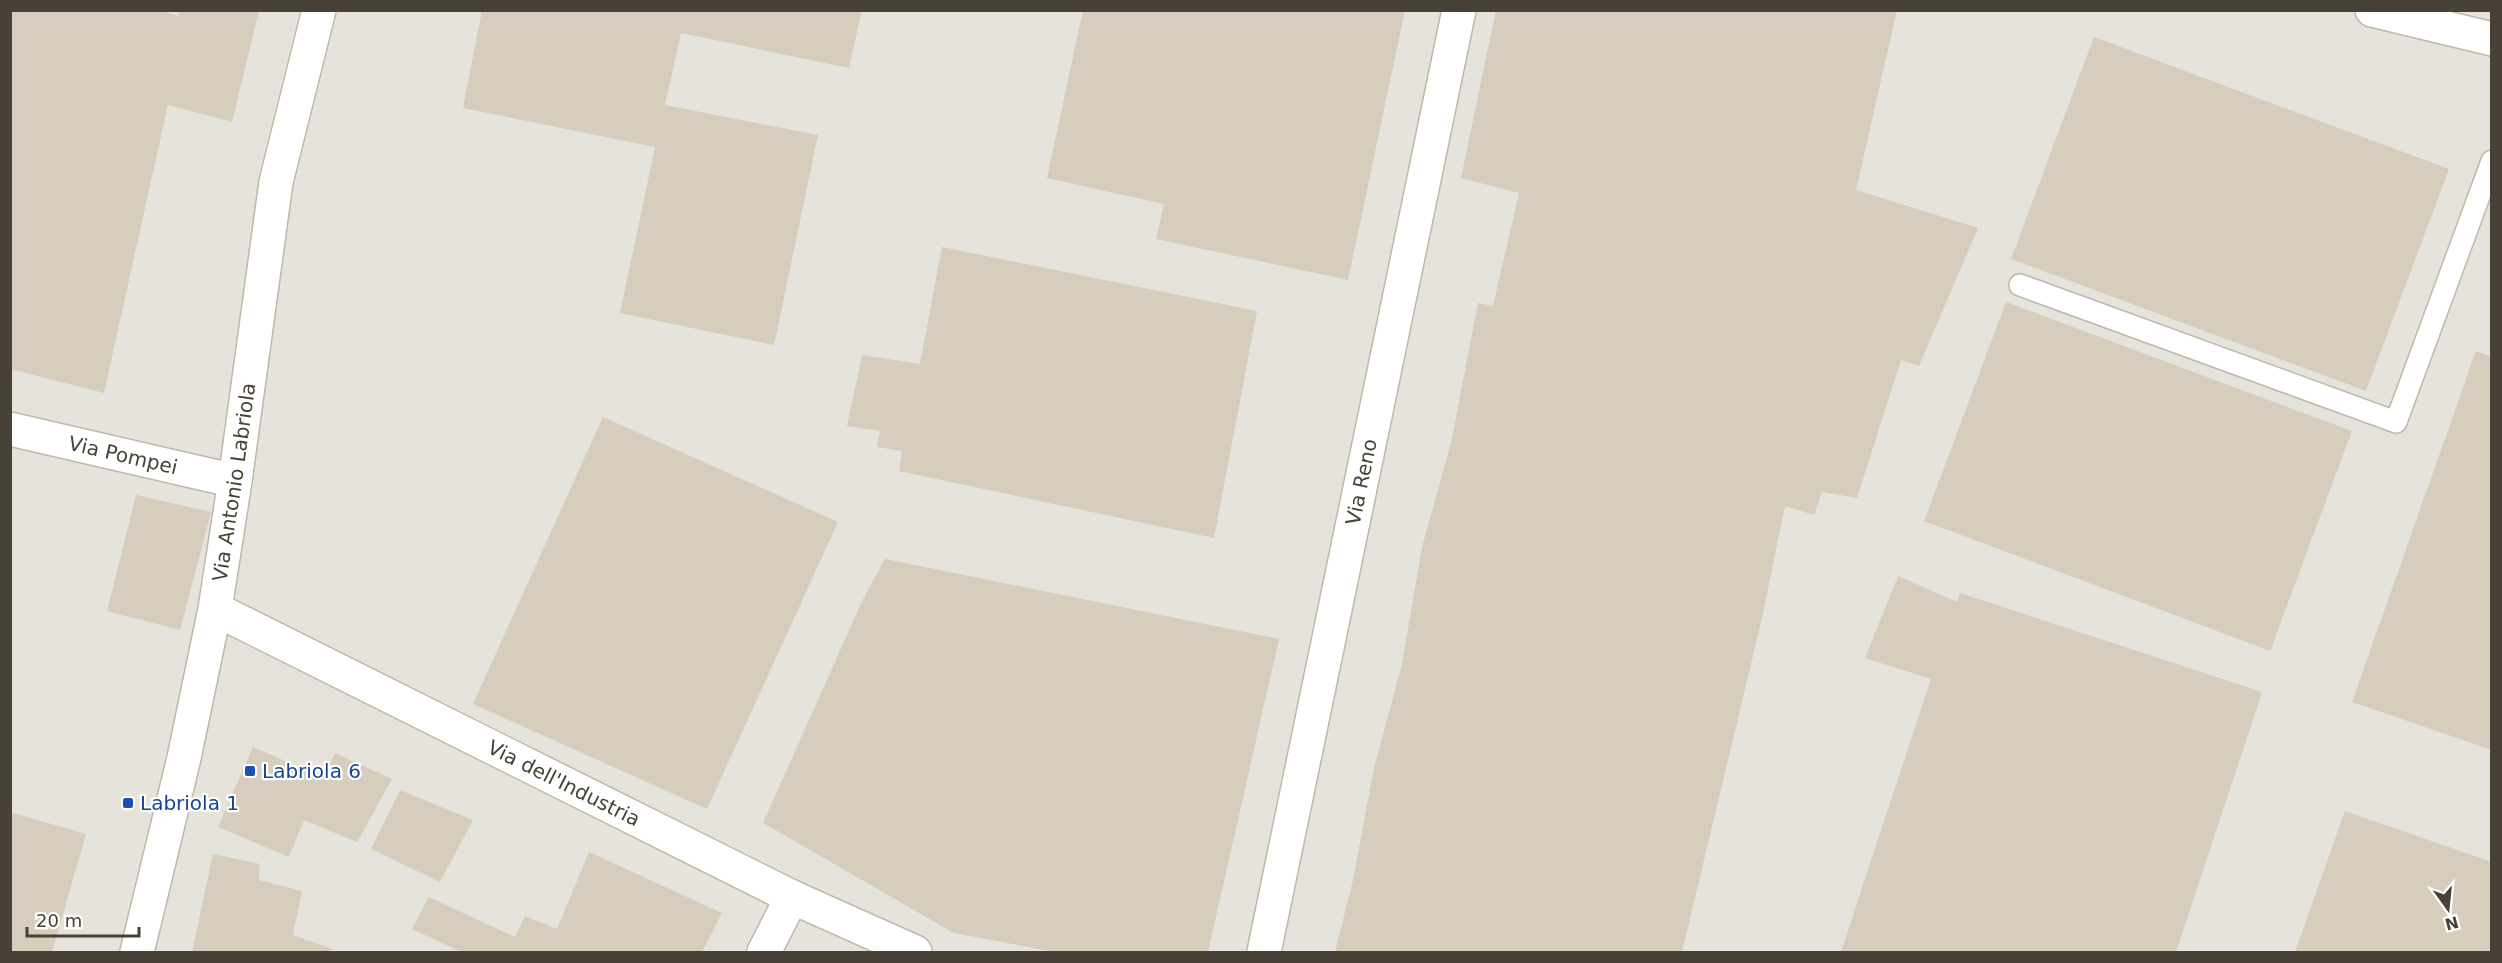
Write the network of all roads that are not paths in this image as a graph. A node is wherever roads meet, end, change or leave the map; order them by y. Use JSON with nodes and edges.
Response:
{"nodes":[{"id":1,"x":320,"y":10,"type":"edge"},
{"id":2,"x":1459,"y":10,"type":"edge"},
{"id":3,"x":2372,"y":10,"type":"edge"},
{"id":4,"x":2492,"y":39,"type":"edge"},
{"id":5,"x":2492,"y":161,"type":"edge"},
{"id":6,"x":2020,"y":285,"type":"dead end"},
{"id":7,"x":10,"y":429,"type":"edge"},
{"id":8,"x":235,"y":481,"type":"junction"},
{"id":9,"x":215,"y":609,"type":"junction"},
{"id":10,"x":792,"y":897,"type":"junction"},
{"id":11,"x":137,"y":952,"type":"edge"},
{"id":12,"x":764,"y":952,"type":"edge"},
{"id":13,"x":915,"y":952,"type":"edge"},
{"id":14,"x":1264,"y":952,"type":"edge"}],
"edges":[{"from":1,"to":8,"type":"street","name":"Via Antonio Labriola"},
{"from":2,"to":14,"type":"street","name":"Via Reno"},
{"from":3,"to":4,"type":"street"},
{"from":5,"to":6,"type":"lane"},
{"from":7,"to":8,"type":"street","name":"Via Pompei"},
{"from":8,"to":9,"type":"street","name":"Via Antonio Labriola"},
{"from":9,"to":10,"type":"street","name":"Via dell'Industria"},
{"from":9,"to":11,"type":"street","name":"Via Antonio Labriola"},
{"from":10,"to":12,"type":"street"},
{"from":10,"to":13,"type":"street","name":"Via dell'Industria"}]}
